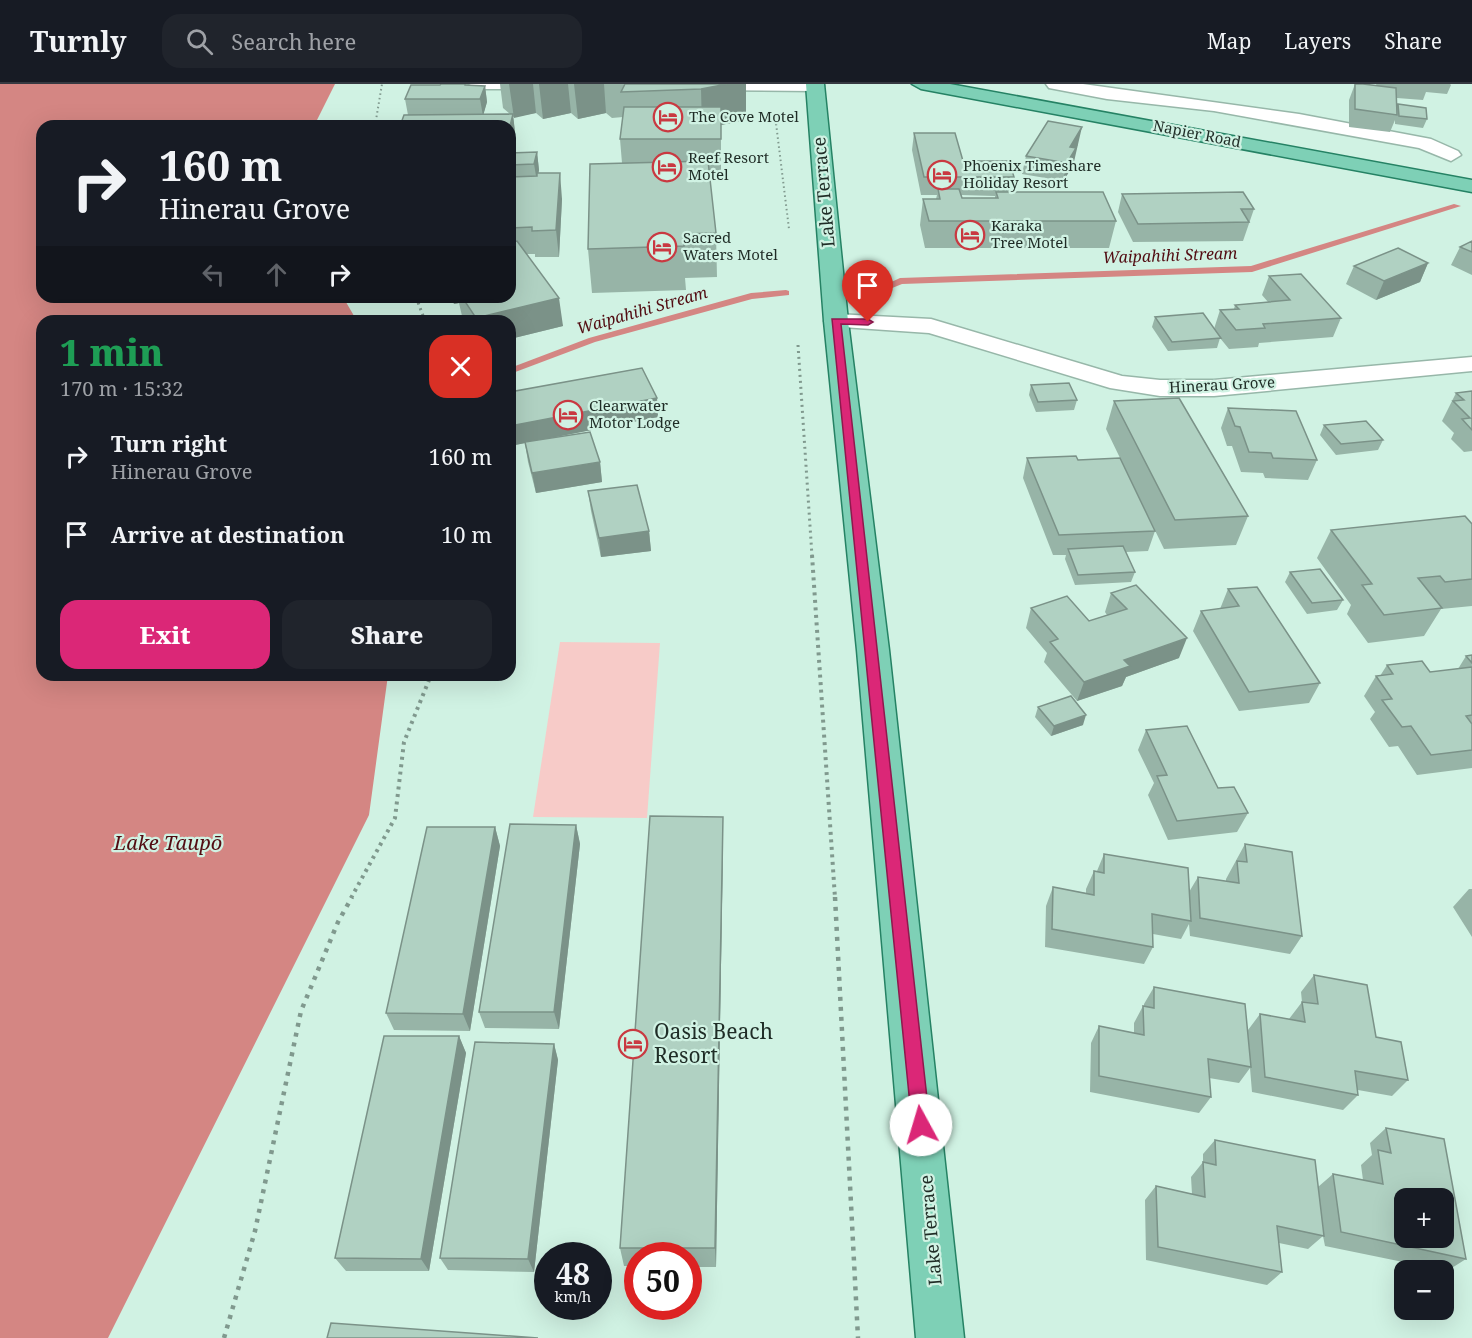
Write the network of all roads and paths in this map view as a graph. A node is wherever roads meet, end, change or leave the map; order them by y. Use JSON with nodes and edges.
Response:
{"nodes":[{"id":1,"x":382,"y":84,"type":"edge"},
{"id":2,"x":478,"y":84,"type":"edge"},
{"id":3,"x":560,"y":84,"type":"edge"},
{"id":4,"x":926,"y":84,"type":"edge"},
{"id":5,"x":1055,"y":84,"type":"edge"},
{"id":6,"x":689,"y":85,"type":"edge"},
{"id":7,"x":815,"y":85,"type":"edge"},
{"id":8,"x":775,"y":112,"type":"dead end"},
{"id":9,"x":376,"y":120,"type":"edge"},
{"id":10,"x":1450,"y":155,"type":"dead end"},
{"id":11,"x":1472,"y":186,"type":"edge"},
{"id":12,"x":790,"y":241,"type":"dead end"},
{"id":13,"x":836,"y":321,"type":"junction"},
{"id":14,"x":798,"y":342,"type":"dead end"},
{"id":15,"x":1472,"y":364,"type":"edge"},
{"id":16,"x":429,"y":681,"type":"edge"},
{"id":17,"x":224,"y":1338,"type":"edge"},
{"id":18,"x":858,"y":1338,"type":"edge"},
{"id":19,"x":940,"y":1338,"type":"edge"}],
"edges":[{"from":1,"to":9,"type":"path"},
{"from":2,"to":3,"type":"street"},
{"from":4,"to":11,"type":"main road","name":"Napier Road"},
{"from":5,"to":10,"type":"street"},
{"from":6,"to":7,"type":"street"},
{"from":7,"to":13,"type":"main road","name":"Lake Terrace"},
{"from":8,"to":12,"type":"path"},
{"from":13,"to":15,"type":"street","name":"Hinerau Grove"},
{"from":13,"to":19,"type":"main road","name":"Lake Terrace"},
{"from":14,"to":18,"type":"path"},
{"from":16,"to":17,"type":"path"}]}
